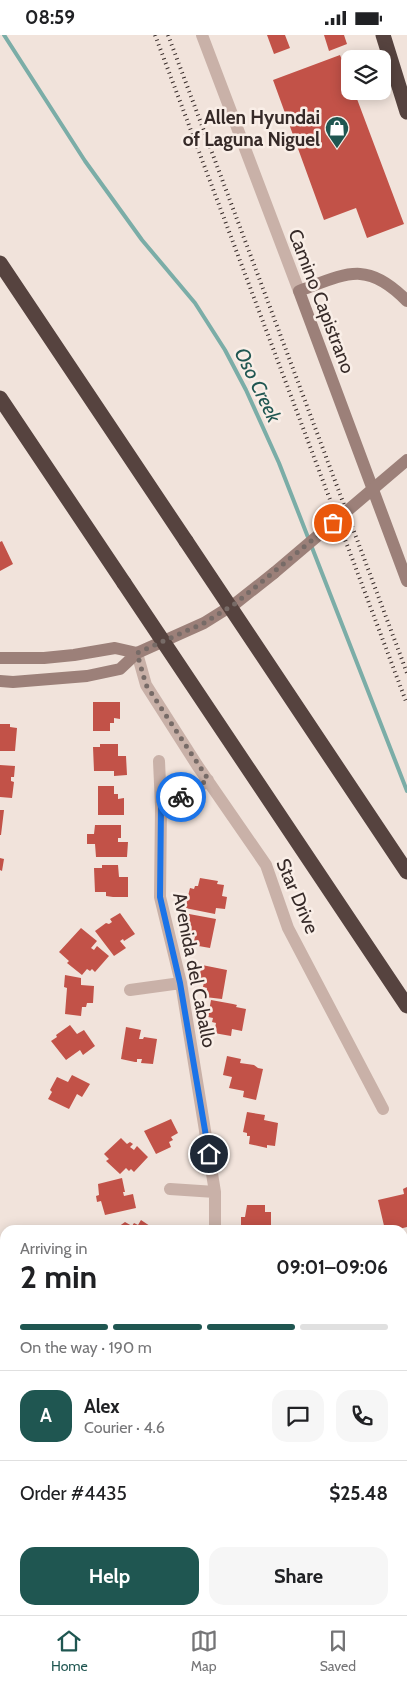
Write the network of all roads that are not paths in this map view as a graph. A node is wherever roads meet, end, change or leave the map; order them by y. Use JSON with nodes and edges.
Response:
{"nodes":[{"id":1,"x":202,"y":35,"type":"edge"},
{"id":2,"x":383,"y":35,"type":"edge"},
{"id":3,"x":407,"y":111,"type":"edge"},
{"id":4,"x":0,"y":263,"type":"edge"},
{"id":5,"x":299,"y":291,"type":"junction"},
{"id":6,"x":407,"y":301,"type":"edge"},
{"id":7,"x":0,"y":399,"type":"edge"},
{"id":8,"x":407,"y":460,"type":"edge"},
{"id":9,"x":407,"y":581,"type":"edge"},
{"id":10,"x":137,"y":653,"type":"junction"},
{"id":11,"x":0,"y":658,"type":"edge"},
{"id":12,"x":0,"y":681,"type":"edge"},
{"id":13,"x":158,"y":761,"type":"dead end"},
{"id":14,"x":208,"y":779,"type":"junction"},
{"id":15,"x":161,"y":806,"type":"junction"},
{"id":16,"x":407,"y":872,"type":"edge"},
{"id":17,"x":180,"y":983,"type":"junction"},
{"id":18,"x":130,"y":990,"type":"dead end"},
{"id":19,"x":407,"y":1006,"type":"edge"},
{"id":20,"x":383,"y":1109,"type":"dead end"},
{"id":21,"x":170,"y":1189,"type":"dead end"},
{"id":22,"x":215,"y":1192,"type":"junction"},
{"id":23,"x":215,"y":1225,"type":"edge"}],
"edges":[{"from":1,"to":5,"type":"street","name":"Camino Capistrano"},
{"from":2,"to":3,"type":"highway"},
{"from":4,"to":16,"type":"highway","bridge":true},
{"from":5,"to":6,"type":"main road"},
{"from":5,"to":9,"type":"main road","name":"Camino Capistrano"},
{"from":7,"to":19,"type":"highway","bridge":true},
{"from":8,"to":10,"type":"main road","bridge":true},
{"from":10,"to":11,"type":"main road"},
{"from":10,"to":12,"type":"main road"},
{"from":10,"to":14,"type":"street","name":"Star Drive"},
{"from":13,"to":15,"type":"street","name":"Avenida del Caballo"},
{"from":14,"to":15,"type":"street"},
{"from":14,"to":20,"type":"street","name":"Star Drive"},
{"from":15,"to":17,"type":"street","name":"Avenida del Caballo"},
{"from":17,"to":18,"type":"street"},
{"from":17,"to":22,"type":"street","name":"Avenida del Caballo"},
{"from":21,"to":22,"type":"street"},
{"from":22,"to":23,"type":"street","name":"Avenida del Caballo"}]}
